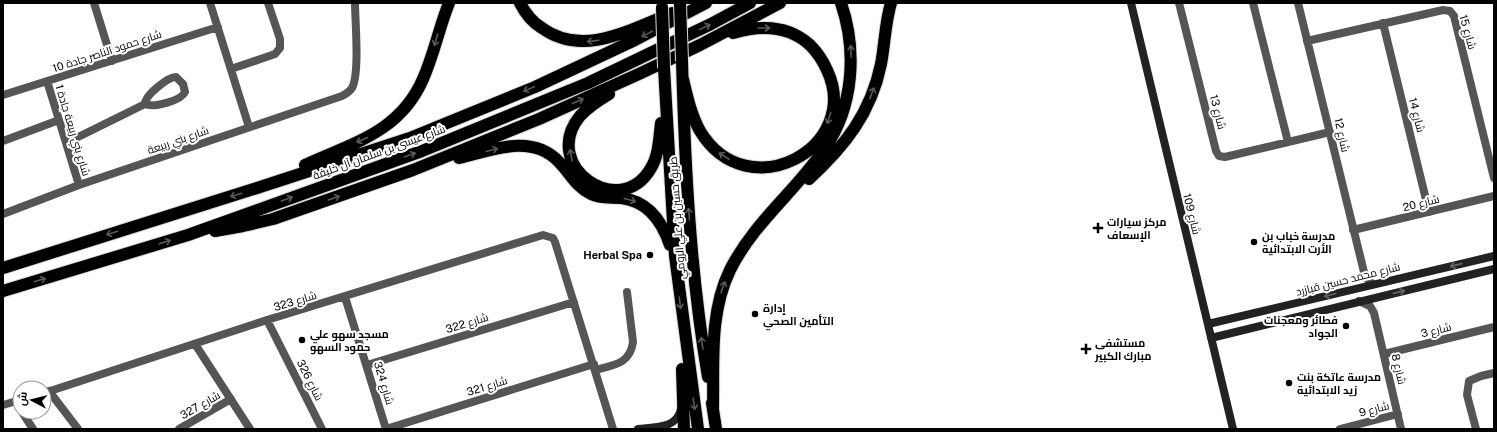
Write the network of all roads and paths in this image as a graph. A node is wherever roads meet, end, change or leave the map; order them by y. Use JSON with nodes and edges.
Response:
{"nodes":[{"id":1,"x":94,"y":3,"type":"edge"},
{"id":2,"x":210,"y":3,"type":"edge"},
{"id":3,"x":268,"y":3,"type":"edge"},
{"id":4,"x":355,"y":3,"type":"edge"},
{"id":5,"x":449,"y":3,"type":"edge"},
{"id":6,"x":520,"y":3,"type":"edge"},
{"id":7,"x":680,"y":3,"type":"edge"},
{"id":8,"x":695,"y":3,"type":"edge"},
{"id":9,"x":706,"y":3,"type":"edge"},
{"id":10,"x":750,"y":3,"type":"edge"},
{"id":11,"x":780,"y":3,"type":"edge"},
{"id":12,"x":841,"y":3,"type":"edge"},
{"id":13,"x":891,"y":3,"type":"edge"},
{"id":14,"x":1131,"y":3,"type":"edge"},
{"id":15,"x":1179,"y":3,"type":"edge"},
{"id":16,"x":1253,"y":3,"type":"edge"},
{"id":17,"x":1298,"y":3,"type":"edge"},
{"id":18,"x":662,"y":5,"type":"edge"},
{"id":19,"x":1383,"y":23,"type":"junction"},
{"id":20,"x":218,"y":28,"type":"junction"},
{"id":21,"x":1307,"y":42,"type":"junction"},
{"id":22,"x":700,"y":45,"type":"junction"},
{"id":23,"x":112,"y":61,"type":"junction"},
{"id":24,"x":231,"y":69,"type":"junction"},
{"id":25,"x":641,"y":73,"type":"junction"},
{"id":26,"x":683,"y":79,"type":"junction"},
{"id":27,"x":47,"y":81,"type":"junction"},
{"id":28,"x":665,"y":82,"type":"junction"},
{"id":29,"x":3,"y":95,"type":"edge"},
{"id":30,"x":145,"y":104,"type":"junction"},
{"id":31,"x":59,"y":120,"type":"junction"},
{"id":32,"x":249,"y":127,"type":"junction"},
{"id":33,"x":1330,"y":132,"type":"junction"},
{"id":34,"x":3,"y":141,"type":"edge"},
{"id":35,"x":1288,"y":142,"type":"junction"},
{"id":36,"x":66,"y":143,"type":"junction"},
{"id":37,"x":413,"y":170,"type":"junction"},
{"id":38,"x":1494,"y":178,"type":"edge"},
{"id":39,"x":79,"y":185,"type":"junction"},
{"id":40,"x":257,"y":188,"type":"junction"},
{"id":41,"x":1494,"y":196,"type":"edge"},
{"id":42,"x":776,"y":206,"type":"junction"},
{"id":43,"x":1429,"y":212,"type":"junction"},
{"id":44,"x":3,"y":214,"type":"edge"},
{"id":45,"x":1353,"y":230,"type":"junction"},
{"id":46,"x":188,"y":235,"type":"junction"},
{"id":47,"x":674,"y":256,"type":"junction"},
{"id":48,"x":1494,"y":256,"type":"edge"},
{"id":49,"x":3,"y":268,"type":"edge"},
{"id":50,"x":1494,"y":269,"type":"edge"},
{"id":51,"x":1364,"y":272,"type":"junction"},
{"id":52,"x":1373,"y":284,"type":"junction"},
{"id":53,"x":1356,"y":289,"type":"junction"},
{"id":54,"x":3,"y":291,"type":"edge"},
{"id":55,"x":627,"y":292,"type":"dead end"},
{"id":56,"x":1381,"y":296,"type":"junction"},
{"id":57,"x":346,"y":297,"type":"junction"},
{"id":58,"x":1306,"y":301,"type":"junction"},
{"id":59,"x":574,"y":302,"type":"junction"},
{"id":60,"x":1359,"y":302,"type":"junction"},
{"id":61,"x":1374,"y":313,"type":"junction"},
{"id":62,"x":267,"y":320,"type":"junction"},
{"id":63,"x":683,"y":324,"type":"junction"},
{"id":64,"x":1208,"y":324,"type":"junction"},
{"id":65,"x":1494,"y":327,"type":"edge"},
{"id":66,"x":1250,"y":328,"type":"junction"},
{"id":67,"x":1211,"y":338,"type":"junction"},
{"id":68,"x":195,"y":344,"type":"junction"},
{"id":69,"x":1384,"y":354,"type":"junction"},
{"id":70,"x":367,"y":364,"type":"junction"},
{"id":71,"x":595,"y":367,"type":"junction"},
{"id":72,"x":1494,"y":373,"type":"edge"},
{"id":73,"x":52,"y":390,"type":"edge"},
{"id":74,"x":52,"y":398,"type":"edge"},
{"id":75,"x":231,"y":399,"type":"junction"},
{"id":76,"x":682,"y":401,"type":"junction"},
{"id":77,"x":713,"y":409,"type":"junction"},
{"id":78,"x":1398,"y":414,"type":"junction"},
{"id":79,"x":27,"y":420,"type":"edge"},
{"id":80,"x":1356,"y":427,"type":"edge"},
{"id":81,"x":33,"y":429,"type":"edge"},
{"id":82,"x":78,"y":429,"type":"edge"},
{"id":83,"x":179,"y":429,"type":"edge"},
{"id":84,"x":250,"y":429,"type":"edge"},
{"id":85,"x":322,"y":429,"type":"edge"},
{"id":86,"x":386,"y":429,"type":"edge"},
{"id":87,"x":613,"y":429,"type":"edge"},
{"id":88,"x":638,"y":429,"type":"edge"},
{"id":89,"x":684,"y":429,"type":"edge"},
{"id":90,"x":698,"y":429,"type":"edge"},
{"id":91,"x":716,"y":429,"type":"edge"},
{"id":92,"x":1233,"y":429,"type":"edge"},
{"id":93,"x":1340,"y":429,"type":"edge"},
{"id":94,"x":1401,"y":429,"type":"edge"},
{"id":95,"x":1476,"y":429,"type":"edge"}],
"edges":[{"from":1,"to":23,"type":"street"},
{"from":2,"to":20,"type":"street"},
{"from":3,"to":24,"type":"street"},
{"from":4,"to":32,"type":"street","name":"شارع بني ربيعة"},
{"from":5,"to":40,"type":"highway","one_way":true},
{"from":8,"to":6,"type":"highway","one_way":true},
{"from":7,"to":26,"type":"highway","name":"طريق حسين بن علي الرومي","bridge":true},
{"from":9,"to":40,"type":"highway","name":"شارع عيسى بن سلمان آل خليفة","one_way":true},
{"from":46,"to":10,"type":"highway","name":"شارع عيسى بن سلمان آل خليفة","one_way":true},
{"from":11,"to":22,"type":"highway"},
{"from":42,"to":12,"type":"highway","one_way":true},
{"from":42,"to":13,"type":"highway","one_way":true},
{"from":14,"to":64,"type":"street","name":"شارع 109"},
{"from":15,"to":35,"type":"street","name":"شارع 13"},
{"from":16,"to":35,"type":"street"},
{"from":17,"to":21,"type":"street","name":"شارع 12"},
{"from":18,"to":28,"type":"highway","name":"طريق حسين بن علي الرومي","bridge":true},
{"from":19,"to":21,"type":"street","name":"شارع 15"},
{"from":19,"to":38,"type":"street","name":"شارع 15"},
{"from":19,"to":43,"type":"street","name":"شارع 14"},
{"from":20,"to":23,"type":"street","name":"شارع حمود الناصر جادة 10"},
{"from":20,"to":24,"type":"street"},
{"from":21,"to":33,"type":"street","name":"شارع 12"},
{"from":22,"to":25,"type":"highway"},
{"from":22,"to":26,"type":"highway","one_way":true},
{"from":23,"to":27,"type":"street","name":"شارع حمود الناصر جادة 10"},
{"from":24,"to":32,"type":"street"},
{"from":28,"to":25,"type":"highway","one_way":true},
{"from":37,"to":25,"type":"highway","one_way":true},
{"from":77,"to":26,"type":"highway","name":"طريق حسين بن علي الرومي","one_way":true},
{"from":27,"to":29,"type":"street","name":"شارع حمود الناصر جادة 10"},
{"from":27,"to":31,"type":"street","name":"شارع بني ربيعة جادة 1"},
{"from":28,"to":47,"type":"highway","name":"طريق حسين بن علي الرومي"},
{"from":30,"to":30,"type":"street"},
{"from":30,"to":36,"type":"street"},
{"from":31,"to":34,"type":"street"},
{"from":31,"to":36,"type":"street","name":"شارع بني ربيعة جادة 1"},
{"from":32,"to":39,"type":"street","name":"شارع بني ربيعة"},
{"from":33,"to":35,"type":"street","name":"شارع 13"},
{"from":33,"to":45,"type":"street","name":"شارع 12"},
{"from":36,"to":39,"type":"street","name":"شارع بني ربيعة جادة 1"},
{"from":46,"to":37,"type":"highway","one_way":true},
{"from":37,"to":47,"type":"highway","one_way":true},
{"from":39,"to":44,"type":"street","name":"شارع بني ربيعة"},
{"from":40,"to":49,"type":"highway","name":"شارع عيسى بن سلمان آل خليفة","one_way":true},
{"from":41,"to":43,"type":"street","name":"شارع 20"},
{"from":77,"to":42,"type":"highway","one_way":true},
{"from":43,"to":45,"type":"street","name":"شارع 20"},
{"from":45,"to":51,"type":"street","name":"شارع 12"},
{"from":54,"to":46,"type":"highway","name":"شارع عيسى بن سلمان آل خليفة","one_way":true},
{"from":47,"to":63,"type":"highway","name":"طريق حسين بن علي الرومي","one_way":true},
{"from":48,"to":52,"type":"street","name":"شارع محمد حسين قبازرد","one_way":true},
{"from":56,"to":50,"type":"street","one_way":true},
{"from":51,"to":52,"type":"street","name":"شارع 12"},
{"from":51,"to":53,"type":"street"},
{"from":52,"to":53,"type":"street","name":"شارع محمد حسين قبازرد"},
{"from":53,"to":58,"type":"street","name":"شارع محمد حسين قبازرد","one_way":true},
{"from":55,"to":71,"type":"street","name":"شارع 321"},
{"from":56,"to":60,"type":"street"},
{"from":56,"to":61,"type":"street"},
{"from":57,"to":59,"type":"street","name":"شارع 323"},
{"from":57,"to":62,"type":"street","name":"شارع 323"},
{"from":57,"to":70,"type":"street","name":"شارع 324"},
{"from":58,"to":64,"type":"street","name":"شارع محمد حسين قبازرد"},
{"from":58,"to":66,"type":"street"},
{"from":59,"to":70,"type":"street","name":"شارع 322"},
{"from":59,"to":71,"type":"street"},
{"from":60,"to":61,"type":"street"},
{"from":60,"to":66,"type":"street"},
{"from":61,"to":69,"type":"street","name":"شارع 8"},
{"from":62,"to":68,"type":"street","name":"شارع 323"},
{"from":62,"to":85,"type":"street","name":"شارع 326"},
{"from":63,"to":76,"type":"highway"},
{"from":63,"to":90,"type":"highway","name":"طريق حسين بن علي الرومي","one_way":true},
{"from":64,"to":67,"type":"street","name":"شارع 109"},
{"from":65,"to":69,"type":"street","name":"شارع 3"},
{"from":66,"to":67,"type":"street"},
{"from":67,"to":92,"type":"street","name":"شارع 109"},
{"from":68,"to":73,"type":"street","name":"شارع 323"},
{"from":68,"to":75,"type":"street"},
{"from":69,"to":78,"type":"street","name":"شارع 8"},
{"from":70,"to":86,"type":"street","name":"شارع 324"},
{"from":71,"to":86,"type":"street","name":"شارع 321"},
{"from":71,"to":87,"type":"street"},
{"from":72,"to":95,"type":"street"},
{"from":74,"to":82,"type":"street"},
{"from":75,"to":83,"type":"street","name":"شارع 327"},
{"from":75,"to":84,"type":"street"},
{"from":76,"to":88,"type":"street"},
{"from":76,"to":89,"type":"highway"},
{"from":77,"to":91,"type":"highway","name":"طريق حسين بن علي الرومي"},
{"from":78,"to":80,"type":"street","name":"شارع 9"},
{"from":78,"to":94,"type":"street","name":"شارع 8"},
{"from":79,"to":81,"type":"street"},
{"from":80,"to":93,"type":"street","name":"شارع 9"}]}
